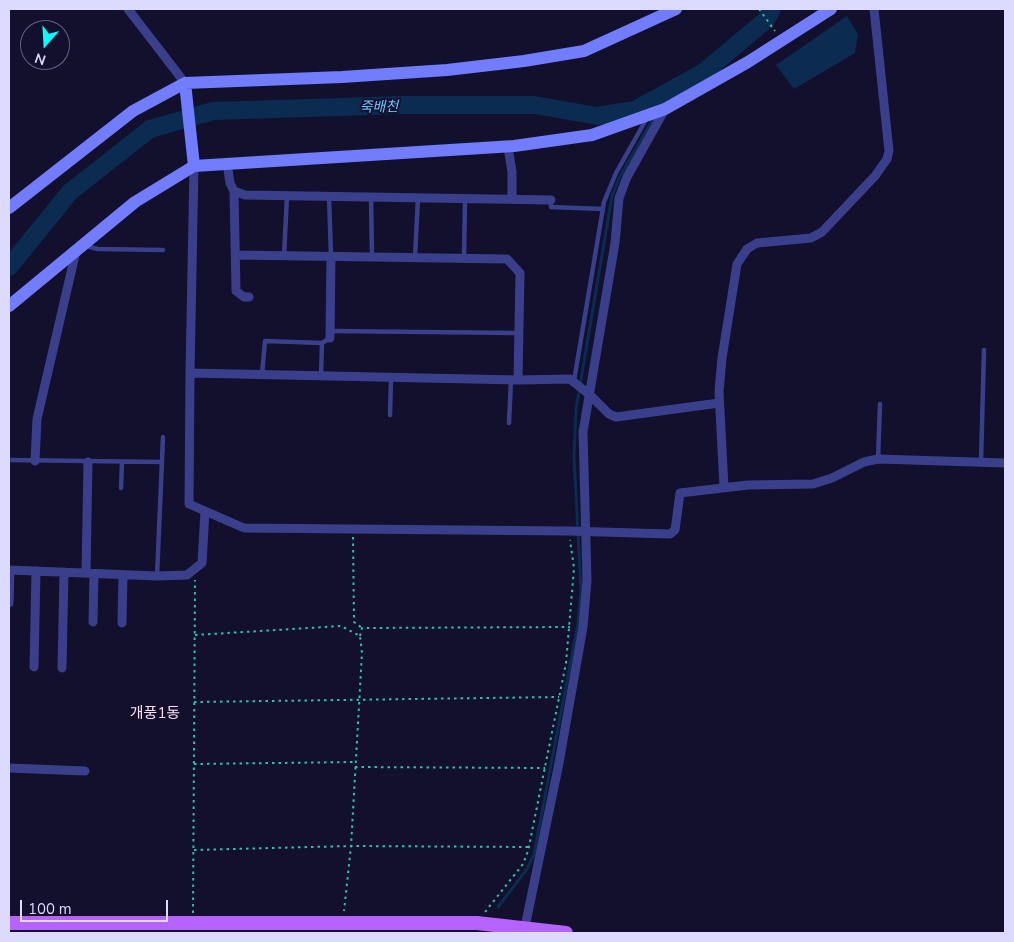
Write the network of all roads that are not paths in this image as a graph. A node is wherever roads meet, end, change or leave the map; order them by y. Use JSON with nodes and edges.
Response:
{"nodes":[{"id":1,"x":128,"y":9,"type":"edge"},
{"id":2,"x":676,"y":9,"type":"edge"},
{"id":3,"x":831,"y":9,"type":"edge"},
{"id":4,"x":874,"y":9,"type":"edge"},
{"id":5,"x":186,"y":83,"type":"junction"},
{"id":6,"x":664,"y":110,"type":"junction"},
{"id":7,"x":649,"y":115,"type":"junction"},
{"id":8,"x":508,"y":147,"type":"junction"},
{"id":9,"x":227,"y":163,"type":"junction"},
{"id":10,"x":194,"y":166,"type":"junction"},
{"id":11,"x":234,"y":191,"type":"junction"},
{"id":12,"x":287,"y":196,"type":"junction"},
{"id":13,"x":329,"y":196,"type":"junction"},
{"id":14,"x":371,"y":197,"type":"junction"},
{"id":15,"x":418,"y":198,"type":"junction"},
{"id":16,"x":465,"y":199,"type":"junction"},
{"id":17,"x":512,"y":199,"type":"junction"},
{"id":18,"x":551,"y":200,"type":"joint"},
{"id":19,"x":9,"y":208,"type":"edge"},
{"id":20,"x":603,"y":209,"type":"junction"},
{"id":21,"x":79,"y":248,"type":"junction"},
{"id":22,"x":163,"y":250,"type":"dead end"},
{"id":23,"x":236,"y":255,"type":"junction"},
{"id":24,"x":284,"y":256,"type":"junction"},
{"id":25,"x":331,"y":256,"type":"junction"},
{"id":26,"x":372,"y":257,"type":"junction"},
{"id":27,"x":415,"y":257,"type":"junction"},
{"id":28,"x":464,"y":258,"type":"junction"},
{"id":29,"x":249,"y":297,"type":"dead end"},
{"id":30,"x":9,"y":306,"type":"edge"},
{"id":31,"x":518,"y":333,"type":"junction"},
{"id":32,"x":330,"y":334,"type":"junction"},
{"id":33,"x":322,"y":343,"type":"junction"},
{"id":34,"x":984,"y":350,"type":"dead end"},
{"id":35,"x":190,"y":373,"type":"junction"},
{"id":36,"x":262,"y":375,"type":"junction"},
{"id":37,"x":321,"y":376,"type":"junction"},
{"id":38,"x":391,"y":378,"type":"junction"},
{"id":39,"x":514,"y":380,"type":"junction"},
{"id":40,"x":574,"y":381,"type":"junction"},
{"id":41,"x":589,"y":393,"type":"junction"},
{"id":42,"x":719,"y":403,"type":"junction"},
{"id":43,"x":880,"y":404,"type":"dead end"},
{"id":44,"x":390,"y":415,"type":"dead end"},
{"id":45,"x":509,"y":423,"type":"dead end"},
{"id":46,"x":163,"y":437,"type":"dead end"},
{"id":47,"x":878,"y":459,"type":"junction"},
{"id":48,"x":9,"y":460,"type":"edge"},
{"id":49,"x":35,"y":461,"type":"junction"},
{"id":50,"x":88,"y":462,"type":"junction"},
{"id":51,"x":122,"y":462,"type":"junction"},
{"id":52,"x":162,"y":462,"type":"junction"},
{"id":53,"x":982,"y":462,"type":"junction"},
{"id":54,"x":1005,"y":463,"type":"edge"},
{"id":55,"x":724,"y":487,"type":"junction"},
{"id":56,"x":121,"y":488,"type":"dead end"},
{"id":57,"x":205,"y":511,"type":"junction"},
{"id":58,"x":585,"y":532,"type":"junction"},
{"id":59,"x":9,"y":570,"type":"edge"},
{"id":60,"x":36,"y":571,"type":"junction"},
{"id":61,"x":64,"y":572,"type":"junction"},
{"id":62,"x":90,"y":573,"type":"junction"},
{"id":63,"x":123,"y":575,"type":"junction"},
{"id":64,"x":157,"y":576,"type":"junction"},
{"id":65,"x":9,"y":604,"type":"edge"},
{"id":66,"x":94,"y":622,"type":"dead end"},
{"id":67,"x":122,"y":623,"type":"dead end"},
{"id":68,"x":34,"y":667,"type":"dead end"},
{"id":69,"x":62,"y":668,"type":"dead end"},
{"id":70,"x":9,"y":768,"type":"edge"},
{"id":71,"x":85,"y":771,"type":"dead end"},
{"id":72,"x":9,"y":923,"type":"edge"},
{"id":73,"x":525,"y":928,"type":"junction"},
{"id":74,"x":503,"y":929,"type":"edge"},
{"id":75,"x":566,"y":933,"type":"edge"}],
"edges":[{"from":1,"to":5,"type":"street"},
{"from":2,"to":5,"type":"street"},
{"from":3,"to":6,"type":"street"},
{"from":4,"to":42,"type":"street"},
{"from":5,"to":10,"type":"street"},
{"from":5,"to":19,"type":"street"},
{"from":6,"to":7,"type":"street"},
{"from":6,"to":41,"type":"street"},
{"from":7,"to":8,"type":"street"},
{"from":7,"to":20,"type":"lane"},
{"from":8,"to":9,"type":"street"},
{"from":8,"to":17,"type":"street"},
{"from":9,"to":10,"type":"street"},
{"from":9,"to":11,"type":"street"},
{"from":10,"to":21,"type":"street"},
{"from":10,"to":35,"type":"street"},
{"from":11,"to":12,"type":"street"},
{"from":11,"to":23,"type":"street"},
{"from":12,"to":13,"type":"street"},
{"from":12,"to":24,"type":"lane"},
{"from":13,"to":14,"type":"street"},
{"from":13,"to":25,"type":"lane"},
{"from":14,"to":15,"type":"street"},
{"from":14,"to":26,"type":"lane"},
{"from":15,"to":16,"type":"street"},
{"from":15,"to":27,"type":"lane"},
{"from":16,"to":17,"type":"street"},
{"from":16,"to":28,"type":"lane"},
{"from":17,"to":18,"type":"street"},
{"from":18,"to":20,"type":"lane"},
{"from":20,"to":40,"type":"lane"},
{"from":21,"to":22,"type":"lane"},
{"from":21,"to":30,"type":"street"},
{"from":21,"to":49,"type":"street"},
{"from":23,"to":24,"type":"street"},
{"from":23,"to":29,"type":"street"},
{"from":24,"to":25,"type":"street"},
{"from":25,"to":26,"type":"street"},
{"from":25,"to":32,"type":"street"},
{"from":26,"to":27,"type":"street"},
{"from":27,"to":28,"type":"street"},
{"from":28,"to":31,"type":"street"},
{"from":31,"to":32,"type":"lane"},
{"from":31,"to":39,"type":"street"},
{"from":32,"to":33,"type":"lane"},
{"from":33,"to":36,"type":"lane"},
{"from":33,"to":37,"type":"lane"},
{"from":34,"to":53,"type":"lane"},
{"from":35,"to":36,"type":"street"},
{"from":35,"to":57,"type":"street"},
{"from":36,"to":37,"type":"street"},
{"from":37,"to":38,"type":"street"},
{"from":38,"to":39,"type":"street"},
{"from":38,"to":44,"type":"lane"},
{"from":39,"to":40,"type":"street"},
{"from":39,"to":45,"type":"lane"},
{"from":40,"to":41,"type":"street"},
{"from":41,"to":42,"type":"street"},
{"from":41,"to":58,"type":"street"},
{"from":42,"to":55,"type":"street"},
{"from":43,"to":47,"type":"lane"},
{"from":46,"to":52,"type":"lane"},
{"from":47,"to":53,"type":"street"},
{"from":47,"to":55,"type":"street"},
{"from":48,"to":49,"type":"lane"},
{"from":49,"to":50,"type":"lane"},
{"from":50,"to":51,"type":"lane"},
{"from":50,"to":62,"type":"street"},
{"from":51,"to":52,"type":"lane"},
{"from":51,"to":56,"type":"lane"},
{"from":52,"to":64,"type":"lane"},
{"from":53,"to":54,"type":"street"},
{"from":55,"to":58,"type":"street"},
{"from":57,"to":58,"type":"street"},
{"from":57,"to":64,"type":"street"},
{"from":58,"to":73,"type":"street"},
{"from":59,"to":60,"type":"street"},
{"from":59,"to":65,"type":"street"},
{"from":60,"to":61,"type":"street"},
{"from":60,"to":68,"type":"street"},
{"from":61,"to":62,"type":"street"},
{"from":61,"to":69,"type":"street"},
{"from":62,"to":63,"type":"street"},
{"from":62,"to":66,"type":"street"},
{"from":63,"to":64,"type":"street"},
{"from":63,"to":67,"type":"street"},
{"from":70,"to":71,"type":"street"},
{"from":72,"to":74,"type":"main road"},
{"from":73,"to":74,"type":"main road"},
{"from":73,"to":75,"type":"main road"}]}
